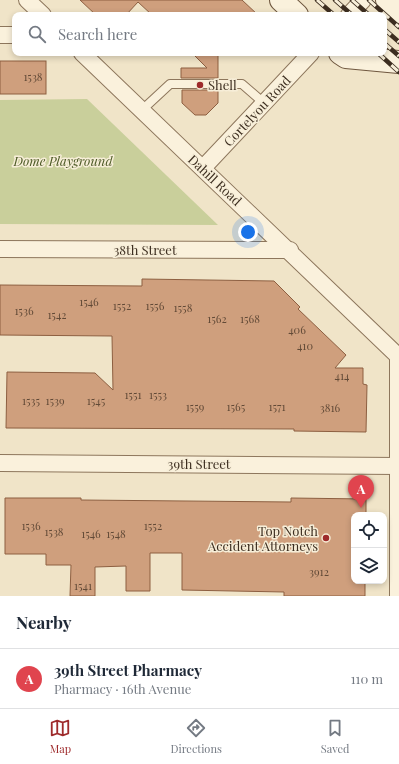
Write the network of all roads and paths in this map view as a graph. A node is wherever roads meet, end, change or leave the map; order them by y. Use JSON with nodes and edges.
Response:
{"nodes":[{"id":1,"x":27,"y":0,"type":"edge"},
{"id":2,"x":281,"y":0,"type":"edge"},
{"id":3,"x":363,"y":0,"type":"edge"},
{"id":4,"x":387,"y":0,"type":"edge"},
{"id":5,"x":40,"y":12,"type":"edge"},
{"id":6,"x":294,"y":12,"type":"edge"},
{"id":7,"x":352,"y":12,"type":"edge"},
{"id":8,"x":399,"y":12,"type":"edge"},
{"id":9,"x":0,"y":35,"type":"edge"},
{"id":10,"x":12,"y":35,"type":"edge"},
{"id":11,"x":85,"y":56,"type":"edge"},
{"id":12,"x":308,"y":56,"type":"edge"},
{"id":13,"x":344,"y":56,"type":"edge"},
{"id":14,"x":399,"y":62,"type":"edge"},
{"id":15,"x":264,"y":103,"type":"junction"},
{"id":16,"x":142,"y":110,"type":"junction"},
{"id":17,"x":203,"y":168,"type":"junction"},
{"id":18,"x":0,"y":249,"type":"edge"},
{"id":19,"x":290,"y":250,"type":"junction"},
{"id":20,"x":398,"y":356,"type":"edge"},
{"id":21,"x":0,"y":463,"type":"edge"},
{"id":22,"x":399,"y":466,"type":"edge"},
{"id":23,"x":398,"y":596,"type":"edge"}],
"edges":[{"from":1,"to":5,"type":"street"},
{"from":2,"to":6,"type":"main road"},
{"from":3,"to":7,"type":"street"},
{"from":4,"to":8,"type":"main road"},
{"from":9,"to":10,"type":"street"},
{"from":11,"to":16,"type":"street","name":"Dahill Road"},
{"from":12,"to":15,"type":"street","name":"Cortelyou Road"},
{"from":13,"to":14,"type":"main road"},
{"from":15,"to":16,"type":"lane"},
{"from":15,"to":17,"type":"street","name":"Cortelyou Road"},
{"from":16,"to":17,"type":"street","name":"Dahill Road"},
{"from":17,"to":19,"type":"street","name":"Dahill Road"},
{"from":18,"to":19,"type":"street","name":"38th Street"},
{"from":19,"to":20,"type":"street","name":"Dahill Road"},
{"from":20,"to":22,"type":"street"},
{"from":21,"to":22,"type":"street","name":"39th Street"},
{"from":22,"to":23,"type":"street"}]}
